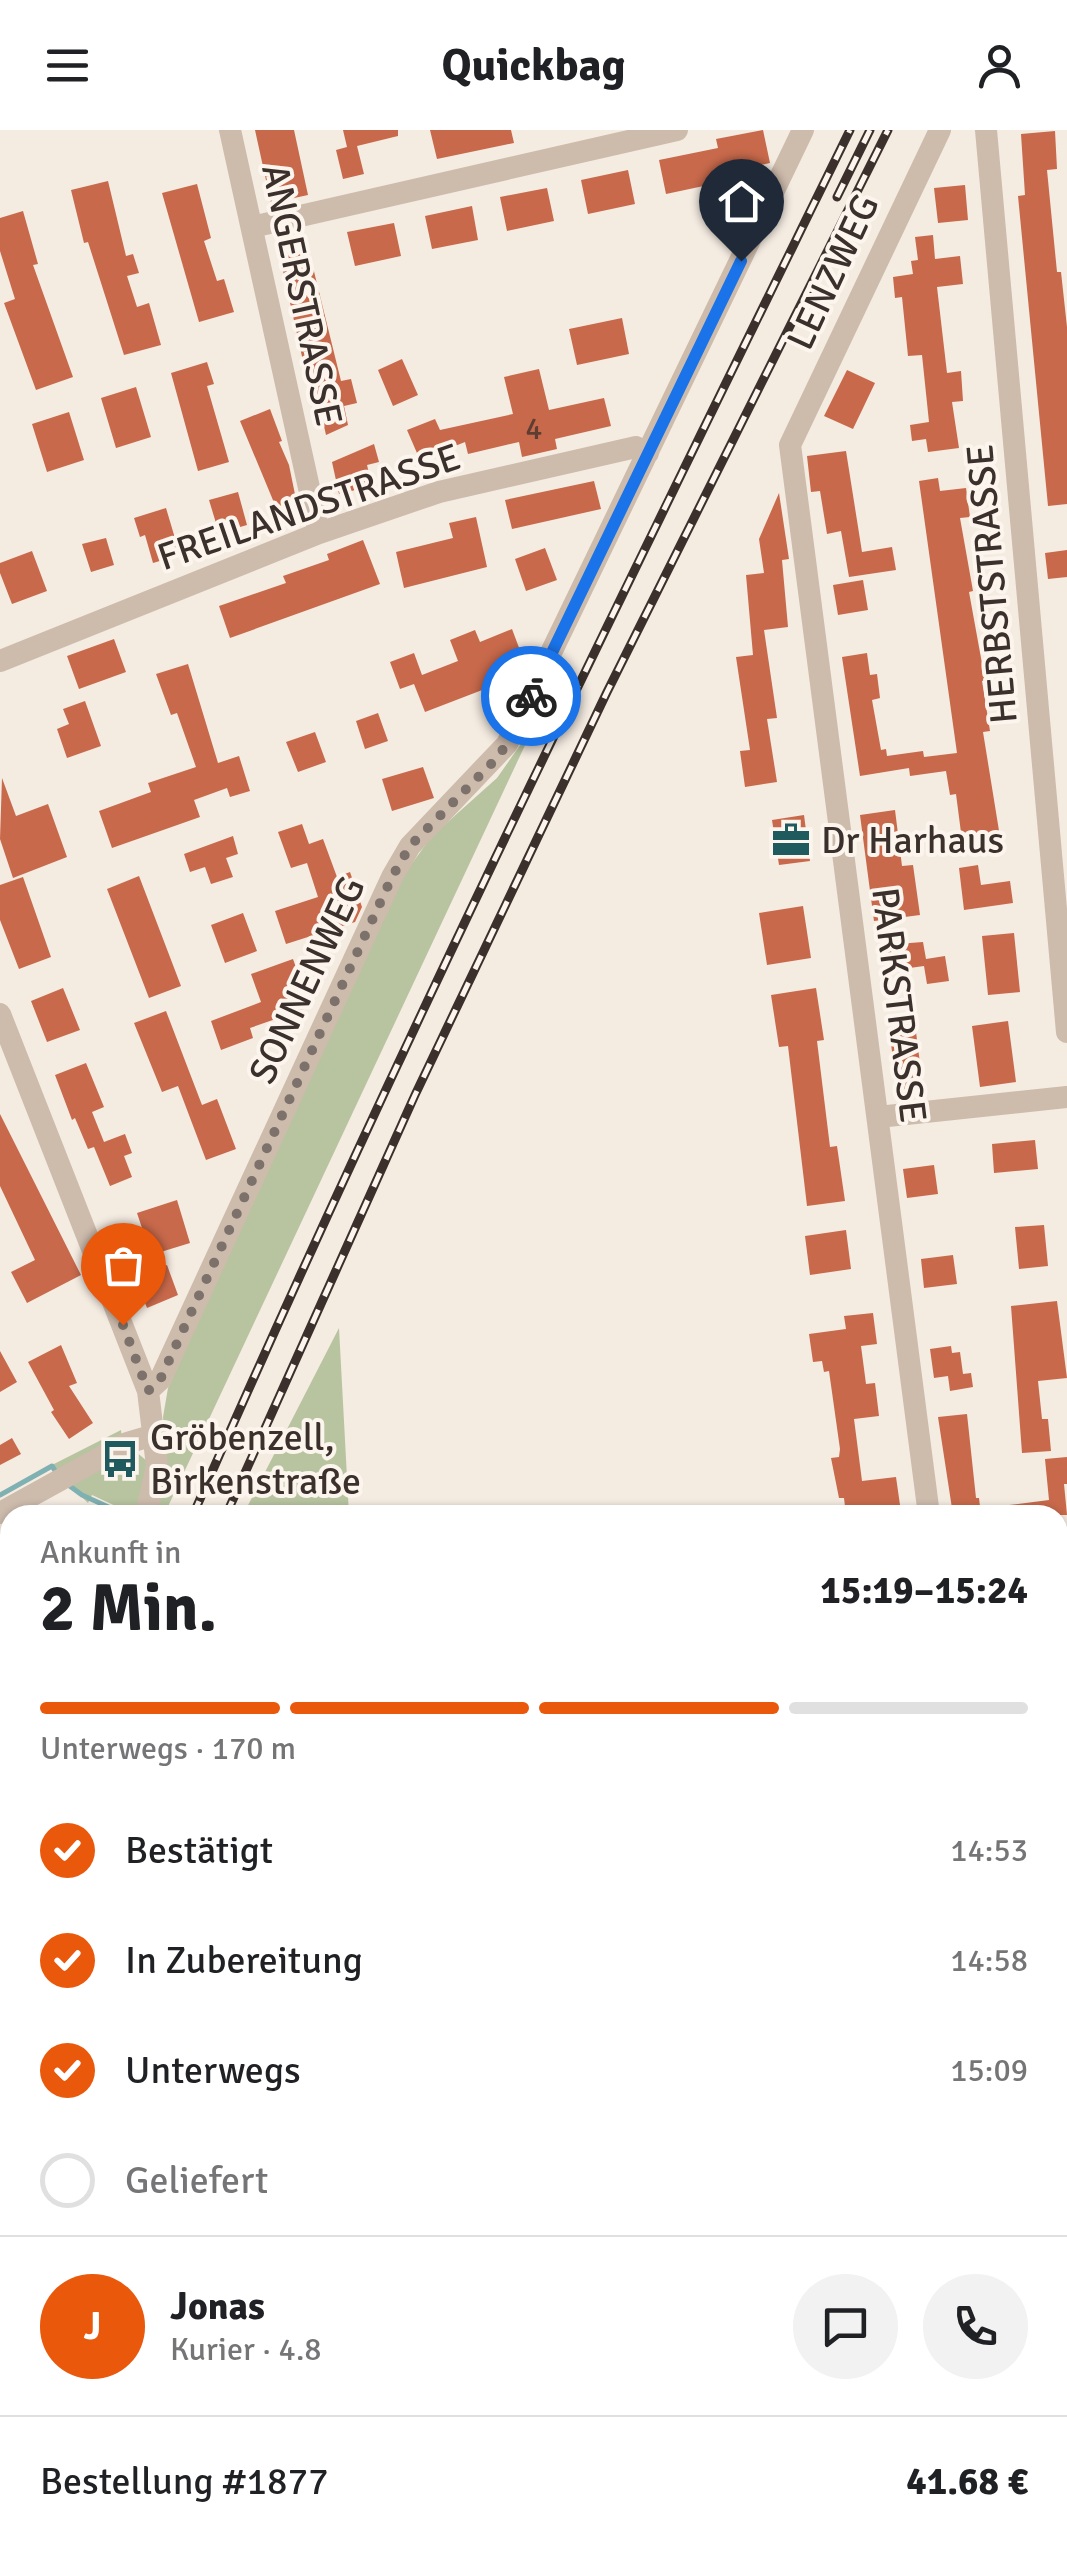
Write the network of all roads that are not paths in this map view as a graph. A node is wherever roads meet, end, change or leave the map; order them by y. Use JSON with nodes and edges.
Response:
{"nodes":[{"id":1,"x":230,"y":130,"type":"edge"},
{"id":2,"x":678,"y":130,"type":"edge"},
{"id":3,"x":803,"y":130,"type":"edge"},
{"id":4,"x":940,"y":130,"type":"edge"},
{"id":5,"x":986,"y":130,"type":"edge"},
{"id":6,"x":252,"y":227,"type":"junction"},
{"id":7,"x":790,"y":445,"type":"joint"},
{"id":8,"x":648,"y":453,"type":"junction"},
{"id":9,"x":319,"y":533,"type":"junction"},
{"id":10,"x":0,"y":661,"type":"edge"},
{"id":11,"x":0,"y":1014,"type":"edge"},
{"id":12,"x":1067,"y":1032,"type":"edge"},
{"id":13,"x":1067,"y":1097,"type":"edge"},
{"id":14,"x":878,"y":1117,"type":"junction"},
{"id":15,"x":148,"y":1391,"type":"junction"},
{"id":16,"x":154,"y":1435,"type":"junction"},
{"id":17,"x":14,"y":1505,"type":"edge"},
{"id":18,"x":149,"y":1505,"type":"edge"},
{"id":19,"x":928,"y":1505,"type":"edge"}],
"edges":[{"from":1,"to":6,"type":"street","name":"ANGERSTRASSE"},
{"from":2,"to":6,"type":"street"},
{"from":3,"to":8,"type":"street","name":"SONNENWEG"},
{"from":4,"to":7,"type":"street","name":"LENZWEG"},
{"from":5,"to":12,"type":"street","name":"HERBSTSTRASSE"},
{"from":6,"to":9,"type":"street","name":"ANGERSTRASSE"},
{"from":7,"to":14,"type":"street","name":"PARKSTRASSE"},
{"from":8,"to":9,"type":"street","name":"FREILANDSTRASSE"},
{"from":8,"to":15,"type":"street","name":"SONNENWEG"},
{"from":9,"to":10,"type":"street","name":"FREILANDSTRASSE"},
{"from":11,"to":15,"type":"street"},
{"from":13,"to":14,"type":"street"},
{"from":14,"to":19,"type":"street","name":"PARKSTRASSE"},
{"from":15,"to":16,"type":"street"},
{"from":16,"to":17,"type":"street"},
{"from":16,"to":18,"type":"street"}]}
